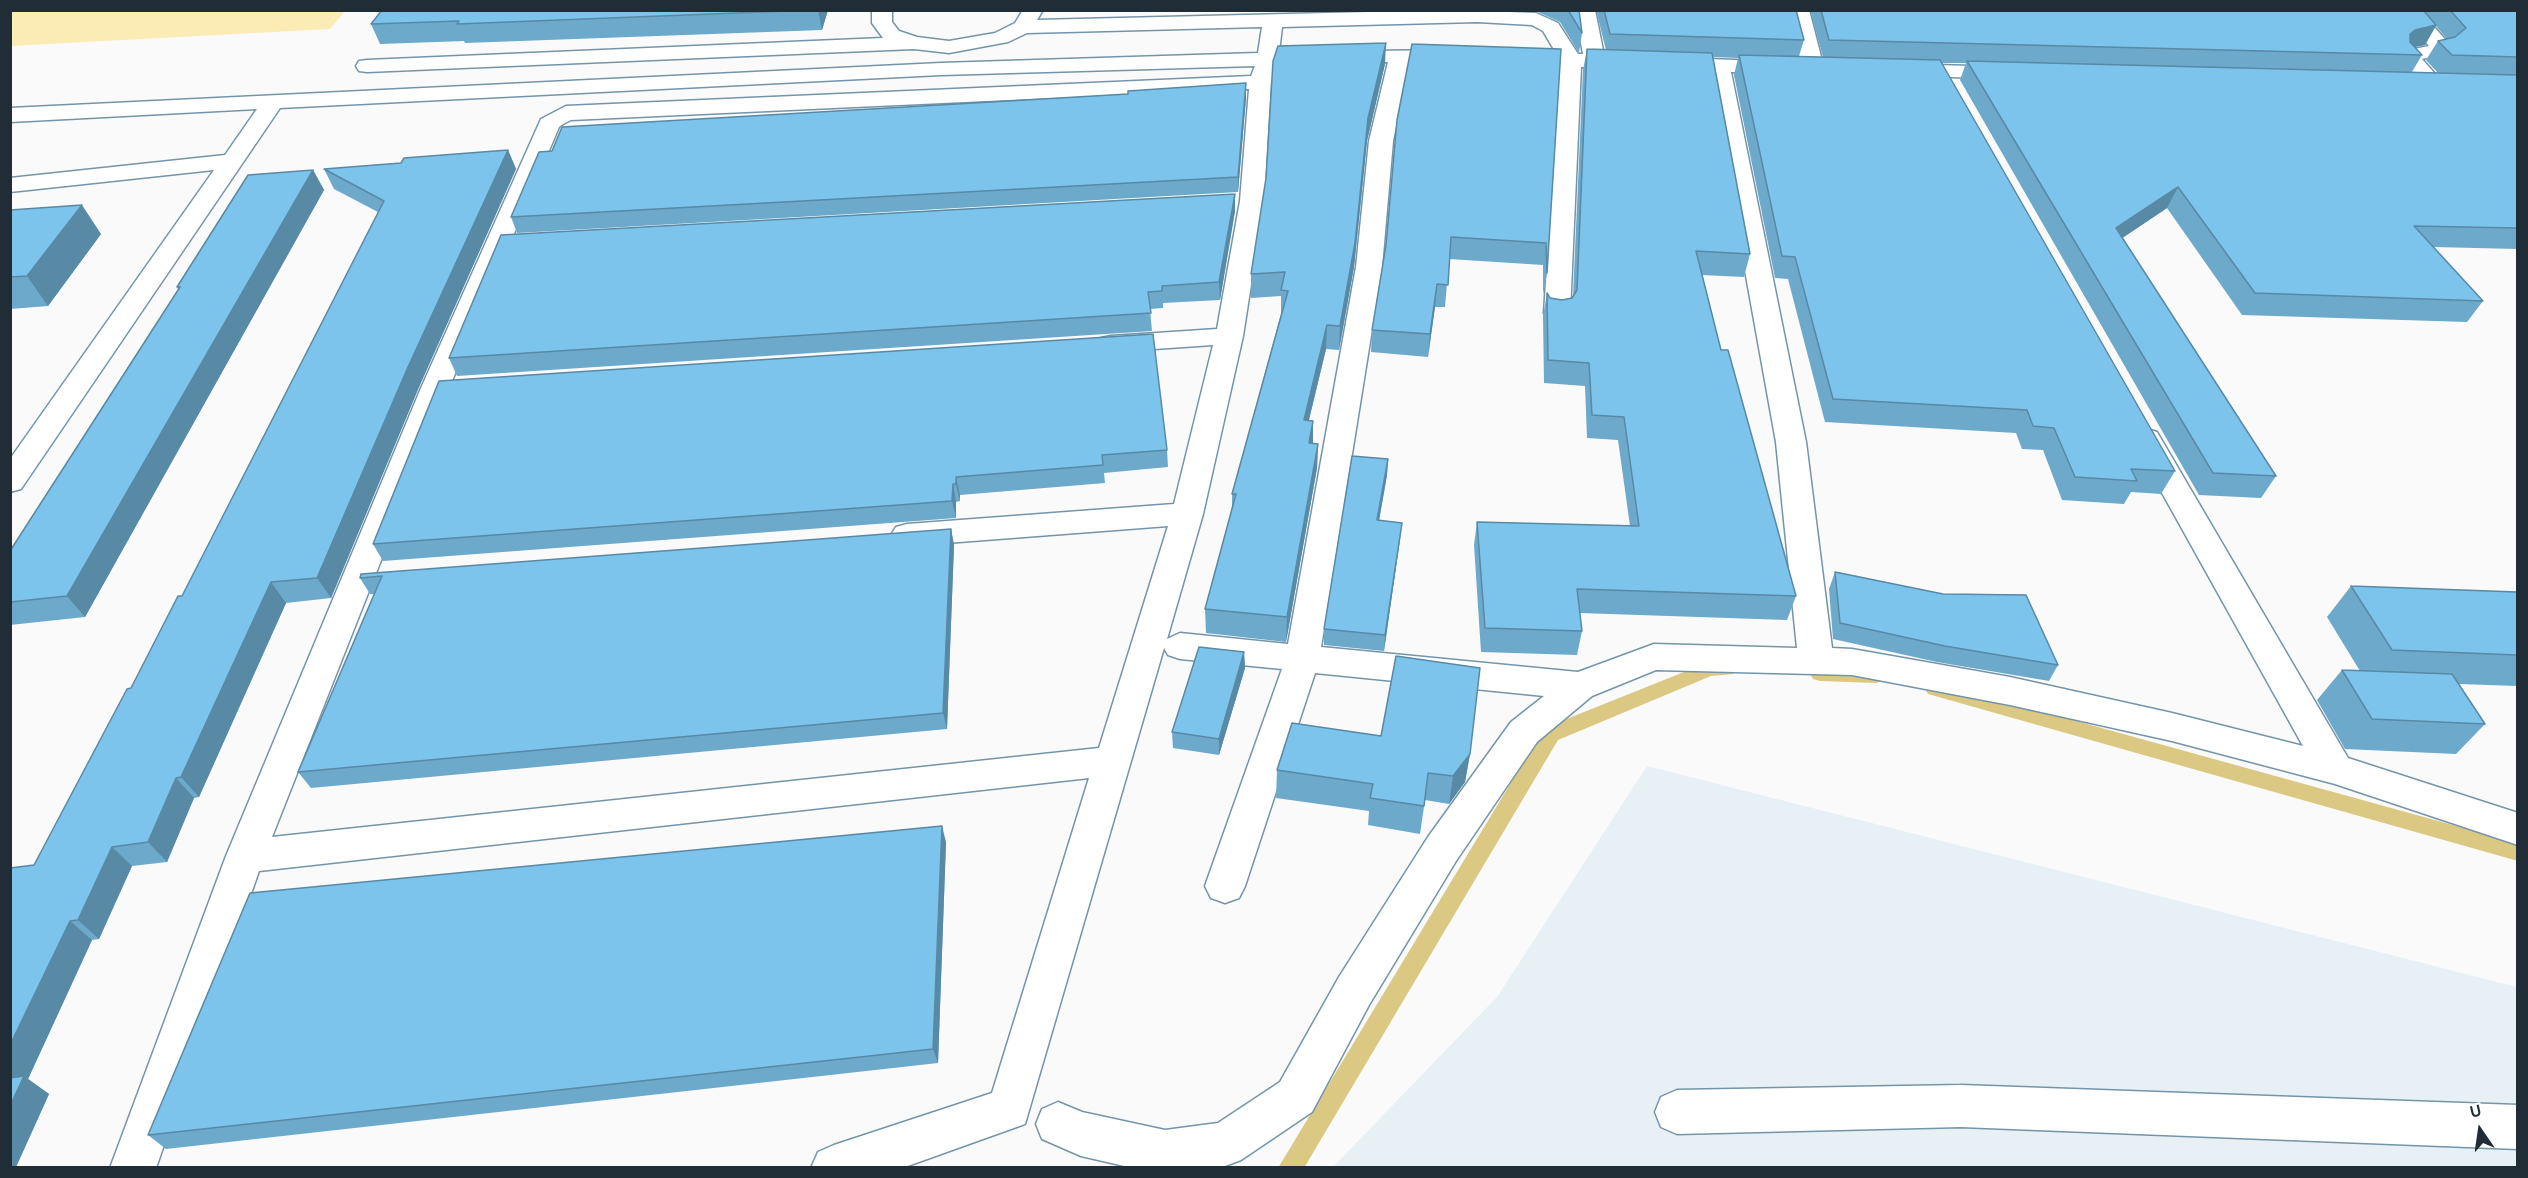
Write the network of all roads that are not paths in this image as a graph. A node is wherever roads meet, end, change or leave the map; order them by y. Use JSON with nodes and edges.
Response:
{"nodes":[{"id":1,"x":882,"y":10,"type":"edge"},
{"id":2,"x":1585,"y":10,"type":"edge"},
{"id":3,"x":1799,"y":10,"type":"edge"},
{"id":4,"x":2408,"y":10,"type":"edge"},
{"id":5,"x":1028,"y":19,"type":"edge"},
{"id":6,"x":1273,"y":21,"type":"junction"},
{"id":7,"x":914,"y":43,"type":"junction"},
{"id":8,"x":949,"y":47,"type":"junction"},
{"id":9,"x":1400,"y":55,"type":"junction"},
{"id":10,"x":1570,"y":60,"type":"junction"},
{"id":11,"x":1595,"y":61,"type":"junction"},
{"id":12,"x":434,"y":62,"type":"junction"},
{"id":13,"x":367,"y":66,"type":"dead end"},
{"id":14,"x":1719,"y":66,"type":"junction"},
{"id":15,"x":1813,"y":68,"type":"junction"},
{"id":16,"x":941,"y":69,"type":"junction"},
{"id":17,"x":1836,"y":69,"type":"edge"},
{"id":18,"x":1264,"y":70,"type":"junction"},
{"id":19,"x":1883,"y":70,"type":"edge"},
{"id":20,"x":1941,"y":72,"type":"junction"},
{"id":21,"x":2023,"y":74,"type":"edge"},
{"id":22,"x":2410,"y":84,"type":"edge"},
{"id":23,"x":414,"y":94,"type":"junction"},
{"id":24,"x":274,"y":101,"type":"junction"},
{"id":25,"x":1958,"y":103,"type":"edge"},
{"id":26,"x":10,"y":115,"type":"edge"},
{"id":27,"x":233,"y":161,"type":"junction"},
{"id":28,"x":10,"y":186,"type":"edge"},
{"id":29,"x":1557,"y":313,"type":"edge"},
{"id":30,"x":1229,"y":336,"type":"junction"},
{"id":31,"x":1087,"y":345,"type":"edge"},
{"id":32,"x":2134,"y":415,"type":"edge"},
{"id":33,"x":10,"y":482,"type":"edge"},
{"id":34,"x":1187,"y":514,"type":"junction"},
{"id":35,"x":879,"y":537,"type":"edge"},
{"id":36,"x":395,"y":575,"type":"edge"},
{"id":37,"x":359,"y":577,"type":"junction"},
{"id":38,"x":1180,"y":646,"type":"dead end"},
{"id":39,"x":1302,"y":660,"type":"junction"},
{"id":40,"x":1816,"y":661,"type":"junction"},
{"id":41,"x":1580,"y":686,"type":"junction"},
{"id":42,"x":1111,"y":761,"type":"junction"},
{"id":43,"x":2335,"y":769,"type":"junction"},
{"id":44,"x":2517,"y":829,"type":"edge"},
{"id":45,"x":245,"y":856,"type":"junction"},
{"id":46,"x":1225,"y":886,"type":"dead end"},
{"id":47,"x":1677,"y":1112,"type":"dead end"},
{"id":48,"x":1058,"y":1124,"type":"dead end"},
{"id":49,"x":2517,"y":1128,"type":"edge"},
{"id":50,"x":133,"y":1167,"type":"edge"},
{"id":51,"x":834,"y":1167,"type":"edge"}],
"edges":[{"from":1,"to":7,"type":"street"},
{"from":2,"to":11,"type":"street"},
{"from":3,"to":15,"type":"street"},
{"from":4,"to":22,"type":"street"},
{"from":5,"to":6,"type":"street"},
{"from":5,"to":8,"type":"street"},
{"from":6,"to":10,"type":"street"},
{"from":6,"to":18,"type":"street"},
{"from":7,"to":8,"type":"street"},
{"from":7,"to":12,"type":"street"},
{"from":8,"to":16,"type":"street"},
{"from":9,"to":10,"type":"street"},
{"from":9,"to":18,"type":"street"},
{"from":9,"to":39,"type":"street"},
{"from":10,"to":11,"type":"street"},
{"from":10,"to":29,"type":"street"},
{"from":11,"to":14,"type":"street"},
{"from":12,"to":13,"type":"street"},
{"from":12,"to":23,"type":"street"},
{"from":14,"to":15,"type":"street"},
{"from":14,"to":40,"type":"street"},
{"from":15,"to":17,"type":"street"},
{"from":16,"to":18,"type":"street"},
{"from":16,"to":23,"type":"street"},
{"from":18,"to":30,"type":"street"},
{"from":18,"to":37,"type":"street"},
{"from":19,"to":20,"type":"street"},
{"from":20,"to":21,"type":"street"},
{"from":20,"to":25,"type":"street"},
{"from":23,"to":24,"type":"street"},
{"from":24,"to":26,"type":"street"},
{"from":24,"to":27,"type":"street"},
{"from":27,"to":28,"type":"street"},
{"from":27,"to":33,"type":"street"},
{"from":30,"to":31,"type":"street"},
{"from":30,"to":34,"type":"street"},
{"from":32,"to":43,"type":"street"},
{"from":34,"to":35,"type":"street"},
{"from":34,"to":42,"type":"street"},
{"from":36,"to":37,"type":"street"},
{"from":37,"to":45,"type":"street"},
{"from":38,"to":39,"type":"street"},
{"from":39,"to":41,"type":"street"},
{"from":39,"to":46,"type":"street"},
{"from":40,"to":41,"type":"street"},
{"from":40,"to":43,"type":"street"},
{"from":41,"to":48,"type":"street"},
{"from":42,"to":45,"type":"street"},
{"from":42,"to":51,"type":"street"},
{"from":43,"to":44,"type":"street"},
{"from":45,"to":50,"type":"street"},
{"from":47,"to":49,"type":"street"}]}
